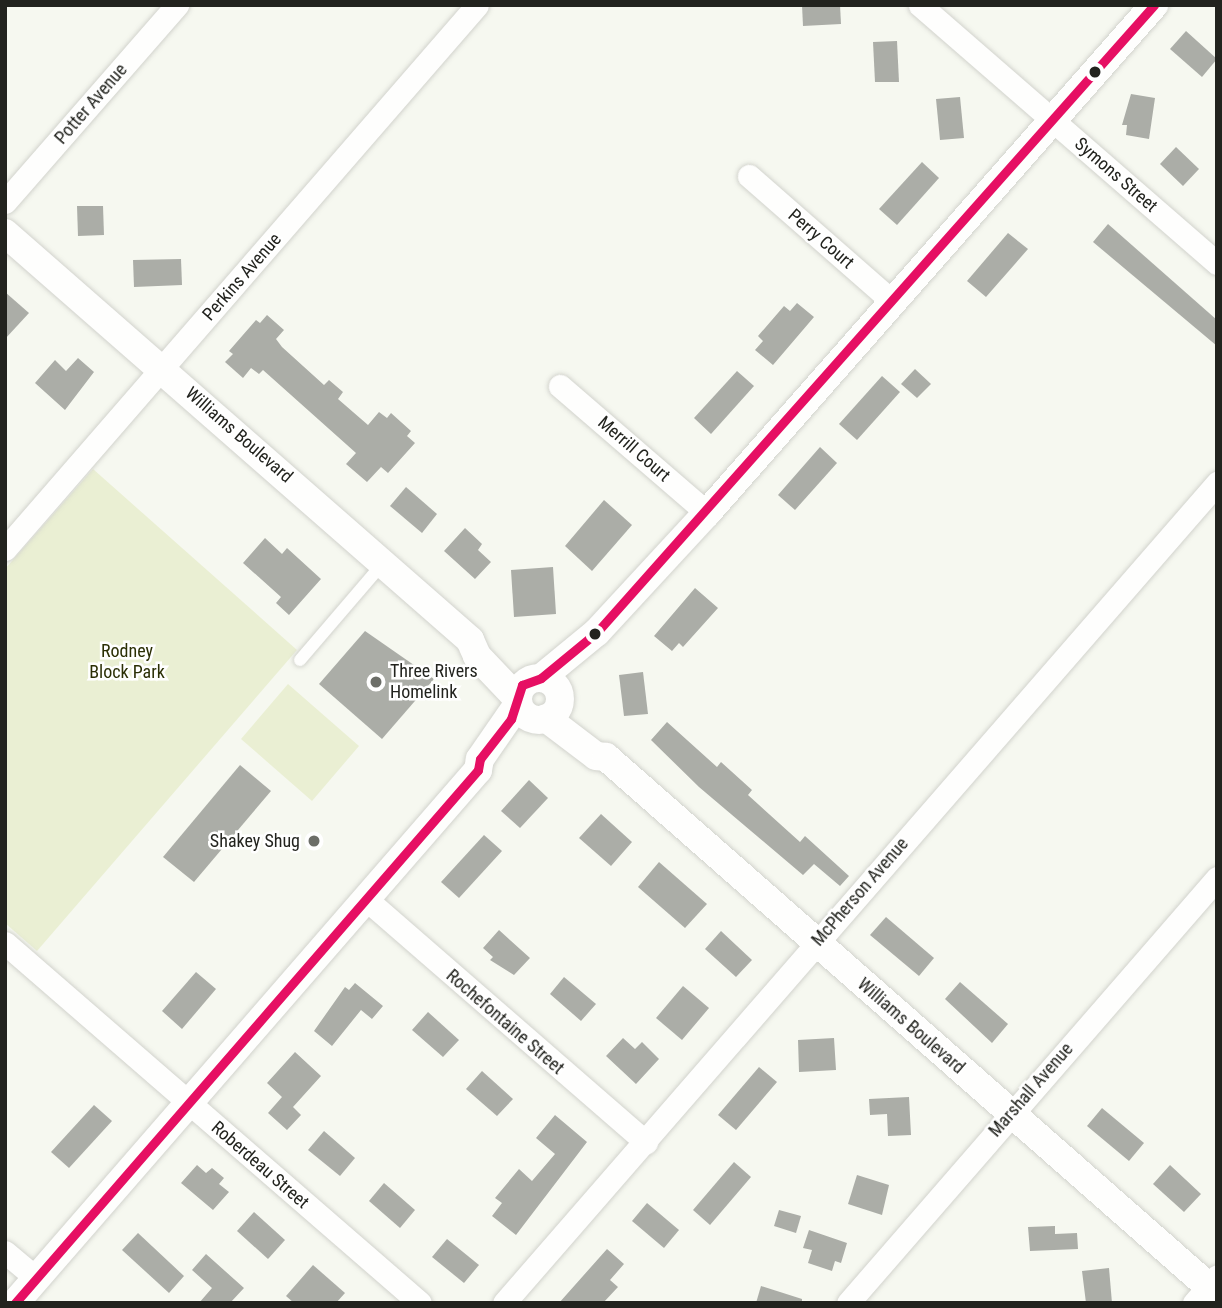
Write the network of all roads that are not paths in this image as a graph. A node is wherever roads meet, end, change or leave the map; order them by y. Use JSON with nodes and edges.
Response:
{"nodes":[{"id":1,"x":177,"y":5,"type":"edge"},
{"id":2,"x":477,"y":5,"type":"edge"},
{"id":3,"x":920,"y":5,"type":"edge"},
{"id":4,"x":1154,"y":5,"type":"edge"},
{"id":5,"x":1054,"y":120,"type":"junction"},
{"id":6,"x":749,"y":176,"type":"dead end"},
{"id":7,"x":5,"y":202,"type":"edge"},
{"id":8,"x":5,"y":233,"type":"edge"},
{"id":9,"x":1217,"y":263,"type":"edge"},
{"id":10,"x":893,"y":302,"type":"junction"},
{"id":11,"x":162,"y":368,"type":"junction"},
{"id":12,"x":560,"y":386,"type":"dead end"},
{"id":13,"x":1217,"y":483,"type":"edge"},
{"id":14,"x":707,"y":513,"type":"junction"},
{"id":15,"x":5,"y":549,"type":"edge"},
{"id":16,"x":383,"y":563,"type":"junction"},
{"id":17,"x":300,"y":660,"type":"dead end"},
{"id":18,"x":539,"y":699,"type":"junction"},
{"id":19,"x":1217,"y":878,"type":"edge"},
{"id":20,"x":366,"y":899,"type":"junction"},
{"id":21,"x":816,"y":942,"type":"junction"},
{"id":22,"x":5,"y":943,"type":"edge"},
{"id":23,"x":188,"y":1103,"type":"junction"},
{"id":24,"x":1010,"y":1114,"type":"junction"},
{"id":25,"x":646,"y":1142,"type":"junction"},
{"id":26,"x":5,"y":1252,"type":"edge"},
{"id":27,"x":36,"y":1278,"type":"junction"},
{"id":28,"x":1209,"y":1290,"type":"edge"},
{"id":29,"x":15,"y":1303,"type":"edge"},
{"id":30,"x":421,"y":1303,"type":"edge"},
{"id":31,"x":504,"y":1303,"type":"edge"},
{"id":32,"x":848,"y":1303,"type":"edge"}],
"edges":[{"from":1,"to":7,"type":"street","name":"Potter Avenue"},
{"from":2,"to":11,"type":"street","name":"Perkins Avenue"},
{"from":3,"to":5,"type":"street","name":"Symons Street"},
{"from":4,"to":5,"type":"street"},
{"from":5,"to":9,"type":"street","name":"Symons Street"},
{"from":5,"to":10,"type":"street"},
{"from":6,"to":10,"type":"street","name":"Perry Court"},
{"from":8,"to":11,"type":"street","name":"Williams Boulevard"},
{"from":10,"to":14,"type":"street"},
{"from":11,"to":15,"type":"street","name":"Perkins Avenue"},
{"from":11,"to":16,"type":"street","name":"Williams Boulevard"},
{"from":12,"to":14,"type":"street","name":"Merrill Court"},
{"from":13,"to":21,"type":"street","name":"McPherson Avenue"},
{"from":14,"to":18,"type":"street"},
{"from":16,"to":17,"type":"lane"},
{"from":16,"to":18,"type":"street","name":"Williams Boulevard"},
{"from":18,"to":20,"type":"street"},
{"from":18,"to":21,"type":"street","name":"Williams Boulevard"},
{"from":19,"to":24,"type":"street","name":"Marshall Avenue"},
{"from":20,"to":23,"type":"street"},
{"from":20,"to":25,"type":"street","name":"Rochefontaine Street"},
{"from":21,"to":24,"type":"street","name":"Williams Boulevard"},
{"from":21,"to":25,"type":"street","name":"McPherson Avenue"},
{"from":22,"to":23,"type":"street","name":"Roberdeau Street"},
{"from":23,"to":27,"type":"street"},
{"from":23,"to":30,"type":"street","name":"Roberdeau Street"},
{"from":24,"to":28,"type":"street","name":"Williams Boulevard"},
{"from":24,"to":32,"type":"street","name":"Marshall Avenue"},
{"from":25,"to":31,"type":"street","name":"McPherson Avenue"},
{"from":26,"to":27,"type":"street"},
{"from":27,"to":29,"type":"street"}]}
